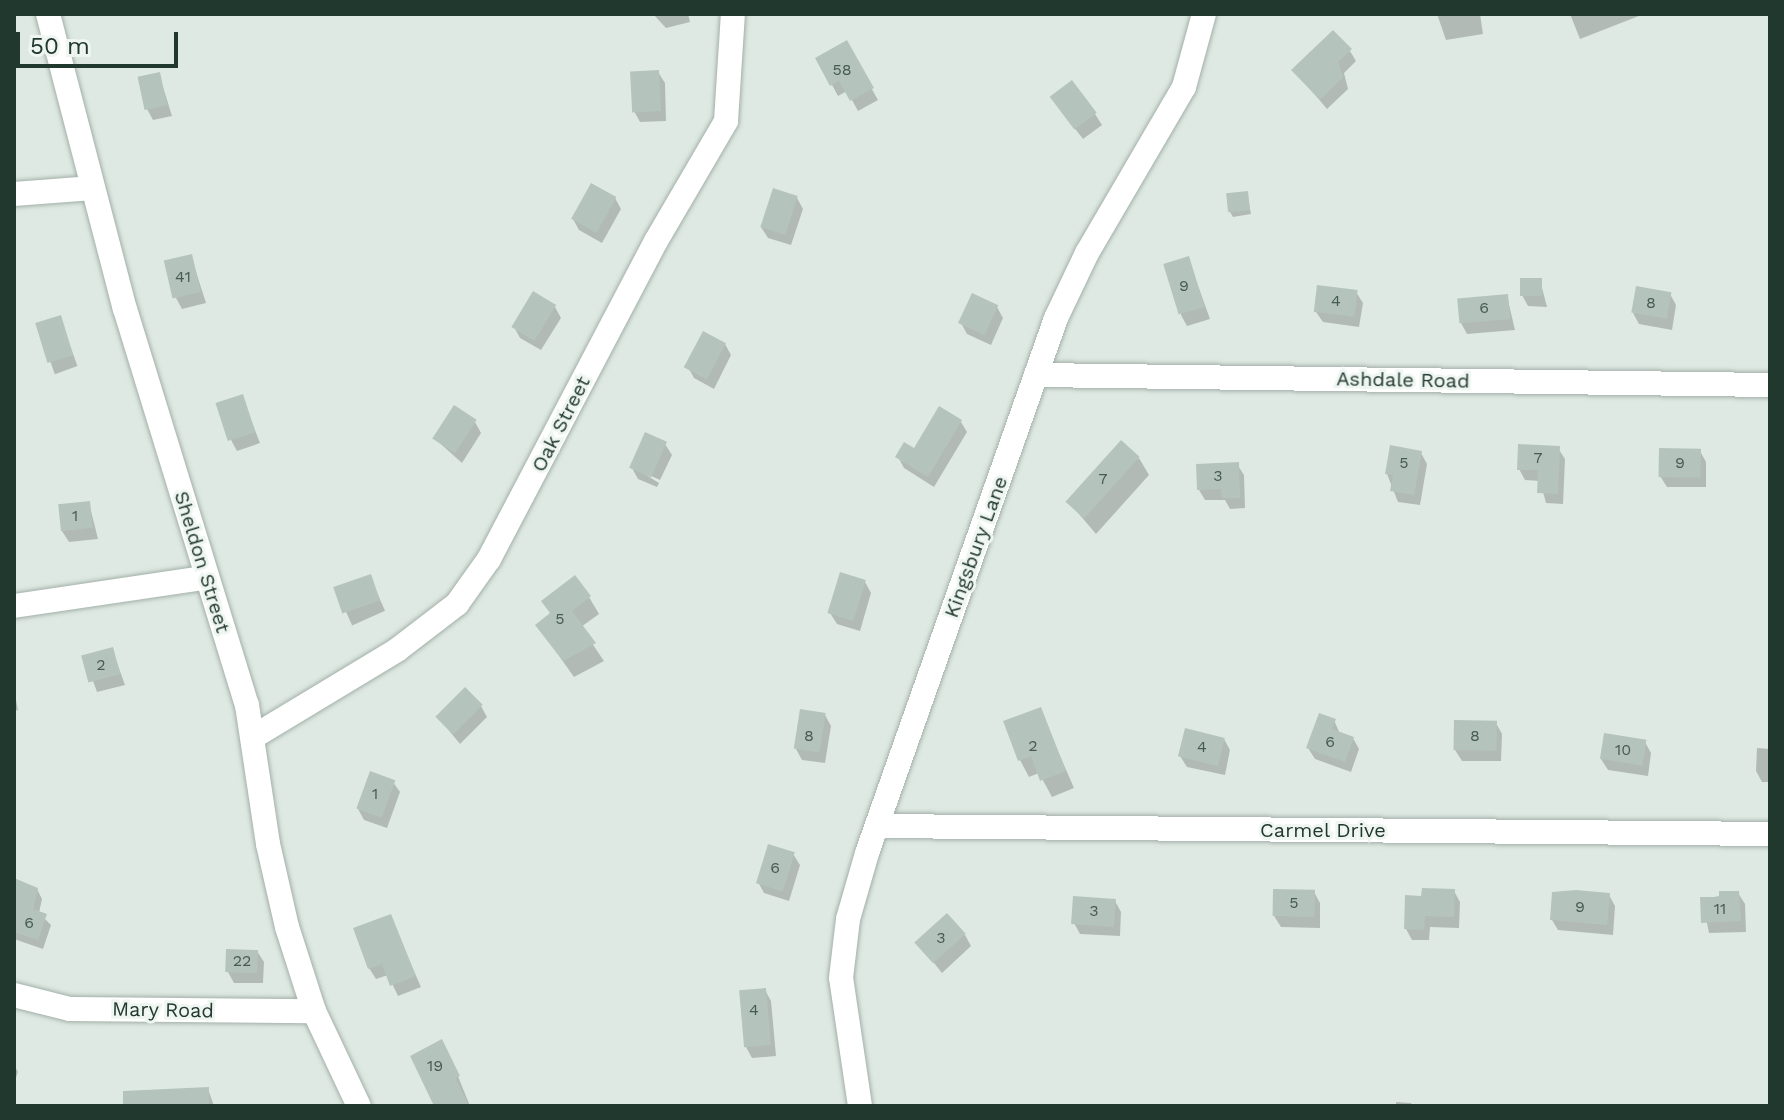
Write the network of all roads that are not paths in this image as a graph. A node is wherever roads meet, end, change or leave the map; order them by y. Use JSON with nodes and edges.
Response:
{"nodes":[{"id":1,"x":48,"y":14,"type":"edge"},
{"id":2,"x":733,"y":14,"type":"edge"},
{"id":3,"x":1204,"y":14,"type":"edge"},
{"id":4,"x":93,"y":188,"type":"junction"},
{"id":5,"x":14,"y":194,"type":"edge"},
{"id":6,"x":1036,"y":375,"type":"junction"},
{"id":7,"x":1770,"y":385,"type":"edge"},
{"id":8,"x":204,"y":578,"type":"junction"},
{"id":9,"x":14,"y":606,"type":"edge"},
{"id":10,"x":253,"y":737,"type":"junction"},
{"id":11,"x":877,"y":826,"type":"junction"},
{"id":12,"x":1770,"y":834,"type":"edge"},
{"id":13,"x":14,"y":995,"type":"edge"},
{"id":14,"x":314,"y":1011,"type":"junction"},
{"id":15,"x":359,"y":1106,"type":"edge"},
{"id":16,"x":860,"y":1106,"type":"edge"}],
"edges":[{"from":1,"to":4,"type":"street","name":"Sheldon Street"},
{"from":2,"to":10,"type":"street","name":"Oak Street"},
{"from":3,"to":6,"type":"street","name":"Kingsbury Lane"},
{"from":4,"to":5,"type":"street"},
{"from":4,"to":8,"type":"street","name":"Sheldon Street"},
{"from":6,"to":7,"type":"street","name":"Ashdale Road"},
{"from":6,"to":11,"type":"street","name":"Kingsbury Lane"},
{"from":8,"to":9,"type":"street"},
{"from":8,"to":10,"type":"street","name":"Sheldon Street"},
{"from":10,"to":14,"type":"street","name":"Sheldon Street"},
{"from":11,"to":12,"type":"street","name":"Carmel Drive"},
{"from":11,"to":16,"type":"street","name":"Kingsbury Lane"},
{"from":13,"to":14,"type":"street","name":"Mary Road"},
{"from":14,"to":15,"type":"street","name":"Sheldon Street"}]}
